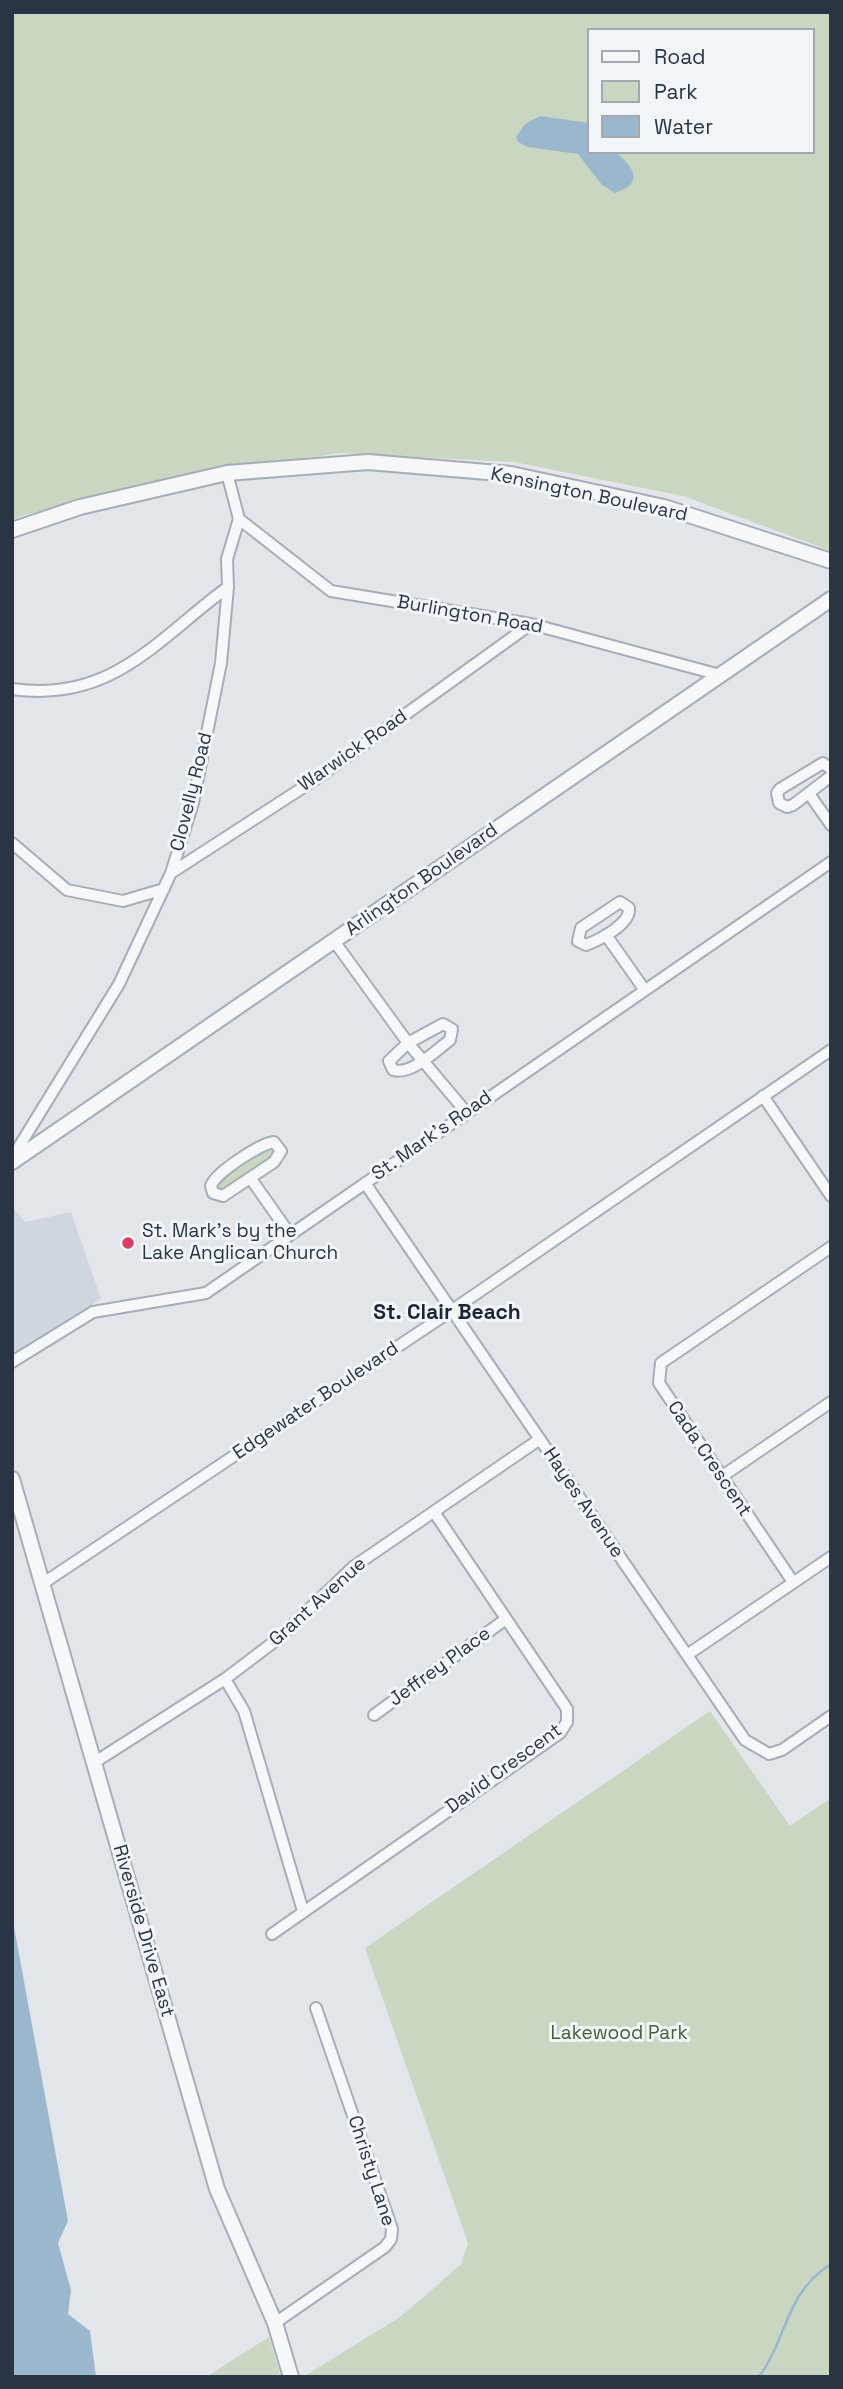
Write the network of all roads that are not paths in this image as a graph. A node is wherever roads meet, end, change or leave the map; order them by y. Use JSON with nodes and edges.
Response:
{"nodes":[{"id":1,"x":227,"y":473,"type":"junction"},
{"id":2,"x":239,"y":519,"type":"junction"},
{"id":3,"x":12,"y":530,"type":"edge"},
{"id":4,"x":831,"y":561,"type":"edge"},
{"id":5,"x":228,"y":587,"type":"junction"},
{"id":6,"x":831,"y":599,"type":"edge"},
{"id":7,"x":531,"y":624,"type":"junction"},
{"id":8,"x":720,"y":675,"type":"junction"},
{"id":9,"x":12,"y":689,"type":"edge"},
{"id":10,"x":831,"y":769,"type":"edge"},
{"id":11,"x":831,"y":776,"type":"edge"},
{"id":12,"x":810,"y":795,"type":"junction"},
{"id":13,"x":831,"y":825,"type":"edge"},
{"id":14,"x":12,"y":843,"type":"edge"},
{"id":15,"x":831,"y":862,"type":"edge"},
{"id":16,"x":171,"y":873,"type":"junction"},
{"id":17,"x":164,"y":889,"type":"junction"},
{"id":18,"x":606,"y":935,"type":"junction"},
{"id":19,"x":334,"y":941,"type":"junction"},
{"id":20,"x":644,"y":989,"type":"junction"},
{"id":21,"x":408,"y":1043,"type":"junction"},
{"id":22,"x":831,"y":1050,"type":"edge"},
{"id":23,"x":424,"y":1059,"type":"junction"},
{"id":24,"x":763,"y":1096,"type":"junction"},
{"id":25,"x":466,"y":1112,"type":"junction"},
{"id":26,"x":12,"y":1160,"type":"edge"},
{"id":27,"x":251,"y":1179,"type":"junction"},
{"id":28,"x":365,"y":1183,"type":"junction"},
{"id":29,"x":831,"y":1196,"type":"edge"},
{"id":30,"x":289,"y":1233,"type":"junction"},
{"id":31,"x":831,"y":1247,"type":"edge"},
{"id":32,"x":451,"y":1311,"type":"junction"},
{"id":33,"x":12,"y":1362,"type":"edge"},
{"id":34,"x":831,"y":1402,"type":"edge"},
{"id":35,"x":540,"y":1439,"type":"junction"},
{"id":36,"x":720,"y":1477,"type":"junction"},
{"id":37,"x":12,"y":1479,"type":"edge"},
{"id":38,"x":434,"y":1512,"type":"junction"},
{"id":39,"x":831,"y":1556,"type":"edge"},
{"id":40,"x":793,"y":1582,"type":"junction"},
{"id":41,"x":42,"y":1584,"type":"junction"},
{"id":42,"x":506,"y":1619,"type":"junction"},
{"id":43,"x":687,"y":1655,"type":"junction"},
{"id":44,"x":225,"y":1679,"type":"junction"},
{"id":45,"x":374,"y":1715,"type":"dead end"},
{"id":46,"x":831,"y":1716,"type":"edge"},
{"id":47,"x":94,"y":1762,"type":"junction"},
{"id":48,"x":303,"y":1911,"type":"junction"},
{"id":49,"x":272,"y":1934,"type":"dead end"},
{"id":50,"x":316,"y":2008,"type":"dead end"},
{"id":51,"x":275,"y":2323,"type":"junction"},
{"id":52,"x":291,"y":2377,"type":"edge"}],
"edges":[{"from":1,"to":2,"type":"street"},
{"from":1,"to":3,"type":"street","name":"Kensington Boulevard"},
{"from":1,"to":4,"type":"street","name":"Kensington Boulevard"},
{"from":2,"to":5,"type":"street","name":"Clovelly Road"},
{"from":2,"to":7,"type":"street","name":"Burlington Road"},
{"from":5,"to":9,"type":"street"},
{"from":5,"to":16,"type":"street","name":"Clovelly Road"},
{"from":6,"to":8,"type":"street","name":"Arlington Boulevard"},
{"from":7,"to":8,"type":"street","name":"Burlington Road"},
{"from":7,"to":16,"type":"street","name":"Warwick Road"},
{"from":8,"to":19,"type":"street","name":"Arlington Boulevard"},
{"from":10,"to":12,"type":"street"},
{"from":11,"to":12,"type":"street"},
{"from":12,"to":13,"type":"street"},
{"from":14,"to":17,"type":"street"},
{"from":15,"to":20,"type":"street","name":"St. Mark's Road"},
{"from":16,"to":17,"type":"street","name":"Clovelly Road"},
{"from":17,"to":26,"type":"street","name":"Clovelly Road"},
{"from":18,"to":18,"type":"street"},
{"from":18,"to":20,"type":"street"},
{"from":19,"to":21,"type":"street"},
{"from":19,"to":26,"type":"street","name":"Arlington Boulevard"},
{"from":20,"to":25,"type":"street","name":"St. Mark's Road"},
{"from":21,"to":23,"type":"street"},
{"from":21,"to":23,"type":"street"},
{"from":21,"to":23,"type":"street"},
{"from":22,"to":24,"type":"street","name":"Edgewater Boulevard"},
{"from":23,"to":25,"type":"street"},
{"from":24,"to":29,"type":"street"},
{"from":24,"to":32,"type":"street","name":"Edgewater Boulevard"},
{"from":25,"to":28,"type":"street","name":"St. Mark's Road"},
{"from":27,"to":27,"type":"street"},
{"from":27,"to":30,"type":"street"},
{"from":28,"to":30,"type":"street","name":"St. Mark's Road"},
{"from":28,"to":32,"type":"street","name":"Hayes Avenue"},
{"from":30,"to":33,"type":"street","name":"St. Mark's Road"},
{"from":31,"to":36,"type":"street","name":"Cada Crescent"},
{"from":32,"to":35,"type":"street","name":"Hayes Avenue"},
{"from":32,"to":41,"type":"street","name":"Edgewater Boulevard"},
{"from":34,"to":36,"type":"street"},
{"from":35,"to":38,"type":"street","name":"Grant Avenue"},
{"from":35,"to":43,"type":"street","name":"Hayes Avenue"},
{"from":36,"to":40,"type":"street","name":"Cada Crescent"},
{"from":37,"to":41,"type":"street","name":"Riverside Drive East"},
{"from":38,"to":42,"type":"street","name":"David Crescent"},
{"from":38,"to":44,"type":"street","name":"Grant Avenue"},
{"from":39,"to":40,"type":"street"},
{"from":40,"to":43,"type":"street"},
{"from":41,"to":47,"type":"street","name":"Riverside Drive East"},
{"from":42,"to":45,"type":"street","name":"Jeffrey Place"},
{"from":42,"to":48,"type":"street","name":"David Crescent"},
{"from":43,"to":46,"type":"street","name":"Hayes Avenue"},
{"from":44,"to":47,"type":"street","name":"Grant Avenue"},
{"from":44,"to":48,"type":"street"},
{"from":47,"to":51,"type":"street","name":"Riverside Drive East"},
{"from":48,"to":49,"type":"street","name":"David Crescent"},
{"from":50,"to":51,"type":"street","name":"Christy Lane"},
{"from":51,"to":52,"type":"street","name":"Riverside Drive East"}]}
